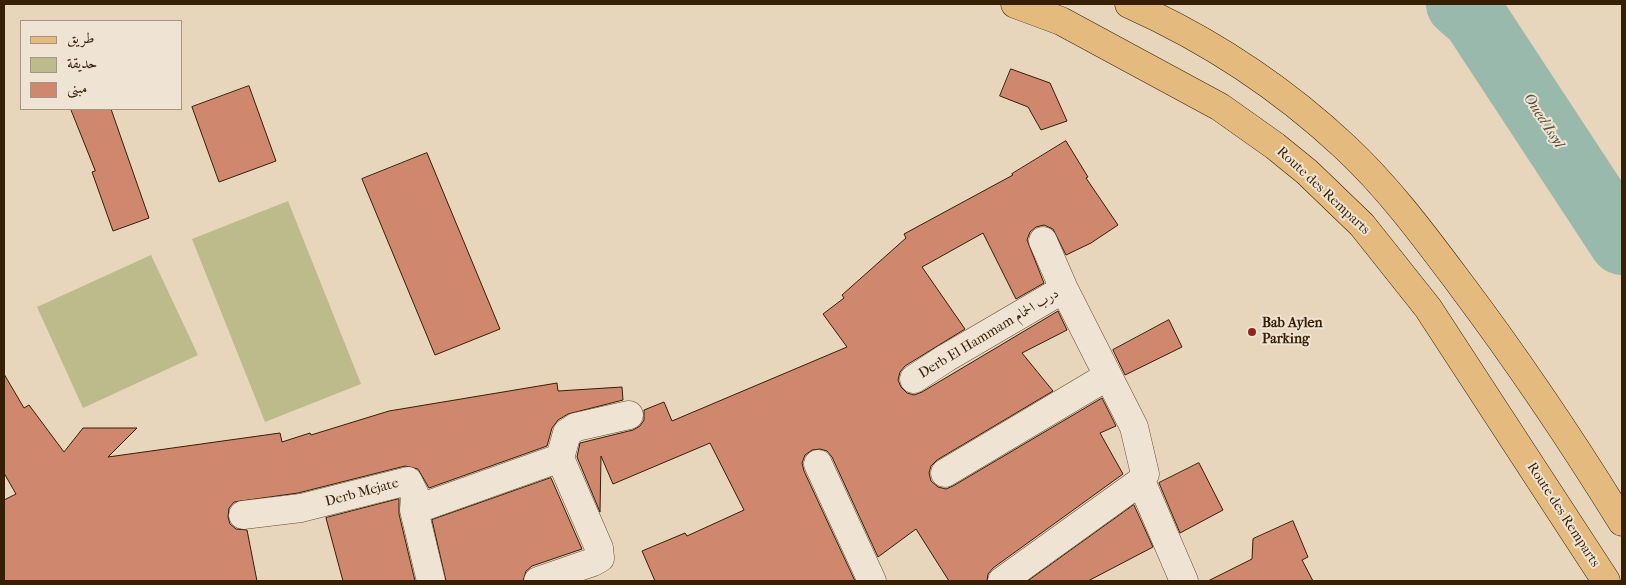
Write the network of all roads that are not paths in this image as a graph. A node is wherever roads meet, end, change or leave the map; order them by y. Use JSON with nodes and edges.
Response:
{"nodes":[{"id":1,"x":1015,"y":4,"type":"edge"},
{"id":2,"x":1129,"y":4,"type":"edge"},
{"id":3,"x":1043,"y":241,"type":"dead end"},
{"id":4,"x":1064,"y":288,"type":"junction"},
{"id":5,"x":1108,"y":376,"type":"junction"},
{"id":6,"x":914,"y":379,"type":"dead end"},
{"id":7,"x":629,"y":415,"type":"dead end"},
{"id":8,"x":560,"y":458,"type":"junction"},
{"id":9,"x":818,"y":464,"type":"dead end"},
{"id":10,"x":945,"y":473,"type":"dead end"},
{"id":11,"x":1141,"y":481,"type":"junction"},
{"id":12,"x":414,"y":510,"type":"junction"},
{"id":13,"x":243,"y":515,"type":"dead end"},
{"id":14,"x":1622,"y":522,"type":"edge"},
{"id":15,"x":431,"y":581,"type":"edge"},
{"id":16,"x":538,"y":581,"type":"edge"},
{"id":17,"x":872,"y":581,"type":"edge"},
{"id":18,"x":1002,"y":581,"type":"edge"},
{"id":19,"x":1184,"y":581,"type":"edge"},
{"id":20,"x":1606,"y":581,"type":"edge"}],
"edges":[{"from":1,"to":20,"type":"main road","name":"Route des Remparts"},
{"from":2,"to":14,"type":"main road"},
{"from":3,"to":4,"type":"lane","name":"Derb El Hammam درب الحمام"},
{"from":4,"to":5,"type":"lane","name":"Derb El Hammam درب الحمام"},
{"from":4,"to":6,"type":"lane","name":"Derb El Hammam درب الحمام"},
{"from":5,"to":10,"type":"lane"},
{"from":5,"to":11,"type":"lane","name":"Derb El Hammam درب الحمام"},
{"from":7,"to":8,"type":"lane"},
{"from":8,"to":12,"type":"lane"},
{"from":8,"to":16,"type":"lane"},
{"from":9,"to":17,"type":"lane"},
{"from":11,"to":18,"type":"lane"},
{"from":11,"to":19,"type":"lane","name":"Derb El Hammam درب الحمام"},
{"from":12,"to":13,"type":"lane","name":"Derb Mejate"},
{"from":12,"to":15,"type":"lane","name":"Derb Mejate"}]}
